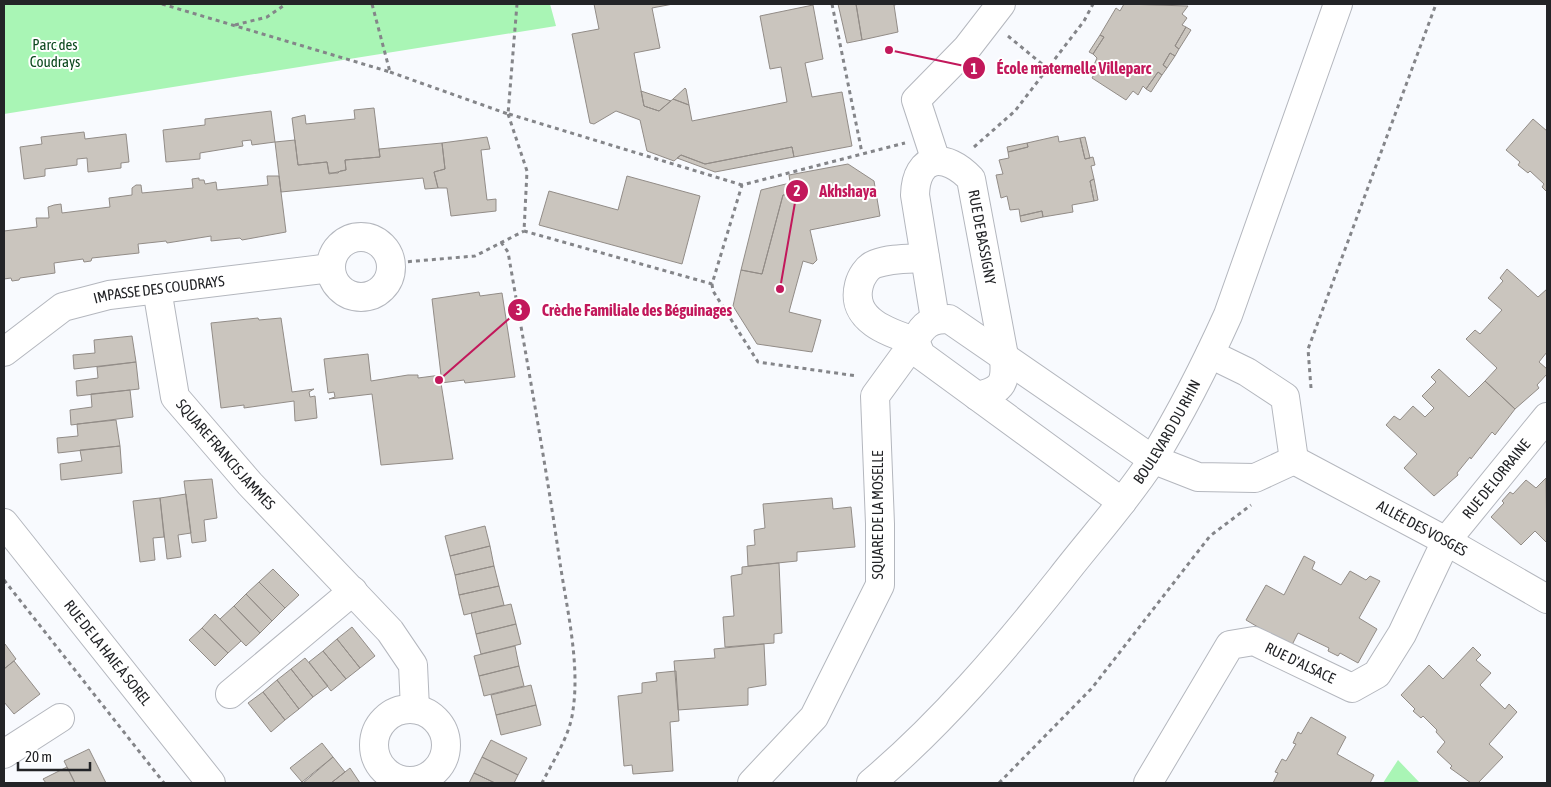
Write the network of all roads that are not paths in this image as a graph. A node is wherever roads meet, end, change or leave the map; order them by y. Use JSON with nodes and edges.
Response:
{"nodes":[{"id":1,"x":1338,"y":4,"type":"edge"},
{"id":2,"x":995,"y":12,"type":"edge"},
{"id":3,"x":933,"y":149,"type":"junction"},
{"id":4,"x":925,"y":258,"type":"junction"},
{"id":5,"x":331,"y":268,"type":"junction"},
{"id":6,"x":157,"y":289,"type":"junction"},
{"id":7,"x":935,"y":319,"type":"junction"},
{"id":8,"x":915,"y":340,"type":"junction"},
{"id":9,"x":4,"y":352,"type":"edge"},
{"id":10,"x":1210,"y":354,"type":"junction"},
{"id":11,"x":1004,"y":356,"type":"junction"},
{"id":12,"x":977,"y":396,"type":"junction"},
{"id":13,"x":1547,"y":417,"type":"edge"},
{"id":14,"x":1152,"y":459,"type":"junction"},
{"id":15,"x":1294,"y":460,"type":"junction"},
{"id":16,"x":1122,"y":502,"type":"junction"},
{"id":17,"x":4,"y":523,"type":"edge"},
{"id":18,"x":1446,"y":541,"type":"junction"},
{"id":19,"x":353,"y":591,"type":"junction"},
{"id":20,"x":1547,"y":599,"type":"edge"},
{"id":21,"x":230,"y":694,"type":"dead end"},
{"id":22,"x":415,"y":709,"type":"dead end"},
{"id":23,"x":60,"y":718,"type":"dead end"},
{"id":24,"x":4,"y":754,"type":"edge"},
{"id":25,"x":211,"y":783,"type":"edge"},
{"id":26,"x":752,"y":783,"type":"edge"},
{"id":27,"x":871,"y":783,"type":"edge"},
{"id":28,"x":1148,"y":783,"type":"edge"}],
"edges":[{"from":1,"to":10,"type":"street","name":"BOULEVARD DU RHIN"},
{"from":2,"to":3,"type":"street"},
{"from":3,"to":4,"type":"street"},
{"from":3,"to":11,"type":"street","name":"RUE DE BASSIGNY"},
{"from":4,"to":7,"type":"street"},
{"from":4,"to":8,"type":"street"},
{"from":5,"to":5,"type":"street"},
{"from":5,"to":6,"type":"street","name":"IMPASSE DES COUDRAYS"},
{"from":6,"to":9,"type":"street","name":"IMPASSE DES COUDRAYS"},
{"from":6,"to":19,"type":"street","name":"SQUARE FRANCIS JAMMES"},
{"from":7,"to":8,"type":"street"},
{"from":7,"to":11,"type":"street"},
{"from":8,"to":12,"type":"street"},
{"from":8,"to":26,"type":"street","name":"SQUARE DE LA MOSELLE"},
{"from":10,"to":14,"type":"street","name":"BOULEVARD DU RHIN"},
{"from":10,"to":15,"type":"street"},
{"from":11,"to":12,"type":"street","name":"RUE DE BASSIGNY"},
{"from":11,"to":14,"type":"street"},
{"from":12,"to":16,"type":"street"},
{"from":13,"to":18,"type":"street","name":"RUE DE LORRAINE"},
{"from":14,"to":15,"type":"street"},
{"from":14,"to":16,"type":"street","name":"BOULEVARD DU RHIN"},
{"from":15,"to":18,"type":"street","name":"ALLÉE DES VOSGES"},
{"from":16,"to":27,"type":"street","name":"BOULEVARD DU RHIN"},
{"from":17,"to":25,"type":"street","name":"RUE DE LA HAIE À SOREL"},
{"from":18,"to":20,"type":"street","name":"ALLÉE DES VOSGES"},
{"from":18,"to":28,"type":"street","name":"RUE D'ALSACE"},
{"from":19,"to":21,"type":"street"},
{"from":19,"to":22,"type":"street","name":"SQUARE FRANCIS JAMMES"},
{"from":23,"to":24,"type":"street"}]}
